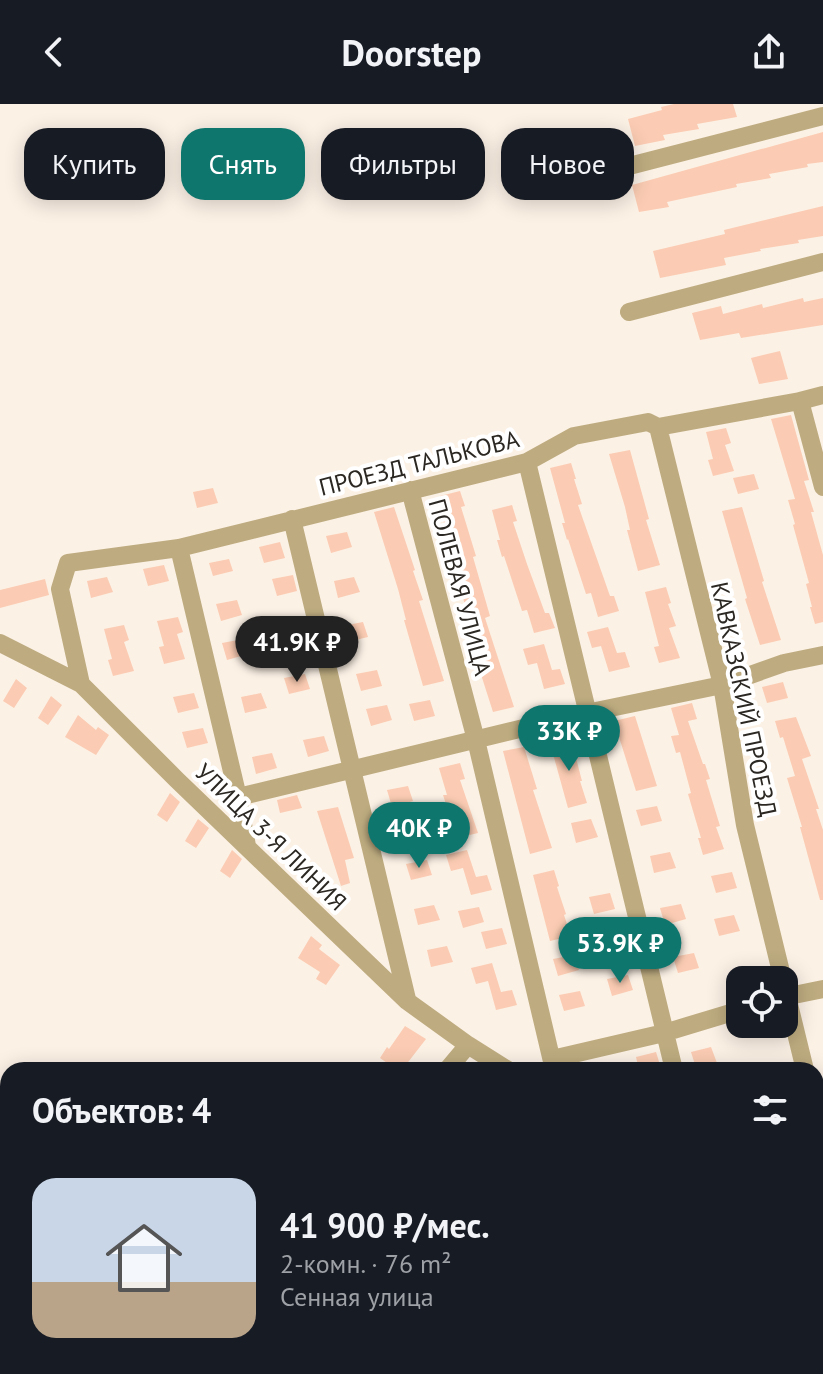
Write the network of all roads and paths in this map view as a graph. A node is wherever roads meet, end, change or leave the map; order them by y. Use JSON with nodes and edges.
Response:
{"nodes":[{"id":1,"x":823,"y":116,"type":"edge"},
{"id":2,"x":634,"y":165,"type":"edge"},
{"id":3,"x":823,"y":262,"type":"edge"},
{"id":4,"x":629,"y":312,"type":"dead end"},
{"id":5,"x":823,"y":395,"type":"edge"},
{"id":6,"x":800,"y":401,"type":"junction"},
{"id":7,"x":658,"y":427,"type":"junction"},
{"id":8,"x":527,"y":462,"type":"junction"},
{"id":9,"x":823,"y":487,"type":"edge"},
{"id":10,"x":410,"y":490,"type":"junction"},
{"id":11,"x":292,"y":519,"type":"junction"},
{"id":12,"x":179,"y":548,"type":"junction"},
{"id":13,"x":0,"y":643,"type":"edge"},
{"id":14,"x":823,"y":655,"type":"edge"},
{"id":15,"x":81,"y":684,"type":"junction"},
{"id":16,"x":722,"y":685,"type":"junction"},
{"id":17,"x":586,"y":713,"type":"junction"},
{"id":18,"x":476,"y":740,"type":"junction"},
{"id":19,"x":352,"y":768,"type":"junction"},
{"id":20,"x":238,"y":797,"type":"junction"},
{"id":21,"x":247,"y":846,"type":"junction"},
{"id":22,"x":779,"y":966,"type":"edge"},
{"id":23,"x":798,"y":989,"type":"edge"},
{"id":24,"x":823,"y":989,"type":"edge"},
{"id":25,"x":407,"y":1001,"type":"junction"},
{"id":26,"x":726,"y":1014,"type":"edge"},
{"id":27,"x":664,"y":1033,"type":"junction"},
{"id":28,"x":797,"y":1038,"type":"edge"},
{"id":29,"x":468,"y":1045,"type":"junction"},
{"id":30,"x":454,"y":1062,"type":"edge"},
{"id":31,"x":495,"y":1062,"type":"edge"},
{"id":32,"x":553,"y":1062,"type":"edge"},
{"id":33,"x":560,"y":1062,"type":"edge"},
{"id":34,"x":672,"y":1062,"type":"edge"},
{"id":35,"x":803,"y":1062,"type":"edge"}],
"edges":[{"from":1,"to":2,"type":"street"},
{"from":3,"to":4,"type":"street"},
{"from":5,"to":6,"type":"street","name":"ПРОЕЗД ТАЛЬКОВА"},
{"from":6,"to":7,"type":"street","name":"ПРОЕЗД ТАЛЬКОВА"},
{"from":6,"to":9,"type":"street"},
{"from":7,"to":8,"type":"street","name":"ПРОЕЗД ТАЛЬКОВА"},
{"from":7,"to":16,"type":"street","name":"КАВКАЗСКИЙ ПРОЕЗД"},
{"from":8,"to":10,"type":"street","name":"ПРОЕЗД ТАЛЬКОВА"},
{"from":8,"to":17,"type":"street"},
{"from":10,"to":11,"type":"street","name":"ПРОЕЗД ТАЛЬКОВА"},
{"from":10,"to":18,"type":"street","name":"ПОЛЕВАЯ УЛИЦА"},
{"from":11,"to":12,"type":"street","name":"ПРОЕЗД ТАЛЬКОВА"},
{"from":11,"to":19,"type":"street"},
{"from":12,"to":15,"type":"street","name":"ПРОЕЗД ТАЛЬКОВА"},
{"from":12,"to":20,"type":"street"},
{"from":13,"to":15,"type":"street","name":"УЛИЦА 3-Я ЛИНИЯ"},
{"from":14,"to":16,"type":"street"},
{"from":15,"to":21,"type":"street","name":"УЛИЦА 3-Я ЛИНИЯ"},
{"from":16,"to":17,"type":"street"},
{"from":16,"to":22,"type":"street","name":"КАВКАЗСКИЙ ПРОЕЗД"},
{"from":17,"to":18,"type":"street"},
{"from":17,"to":27,"type":"street"},
{"from":18,"to":19,"type":"street"},
{"from":18,"to":32,"type":"street","name":"ПОЛЕВАЯ УЛИЦА"},
{"from":19,"to":20,"type":"street"},
{"from":19,"to":25,"type":"street"},
{"from":20,"to":21,"type":"street"},
{"from":21,"to":25,"type":"street","name":"УЛИЦА 3-Я ЛИНИЯ"},
{"from":23,"to":24,"type":"street"},
{"from":25,"to":29,"type":"street","name":"УЛИЦА 3-Я ЛИНИЯ"},
{"from":26,"to":27,"type":"street"},
{"from":27,"to":33,"type":"street"},
{"from":27,"to":34,"type":"street"},
{"from":28,"to":35,"type":"street","name":"КАВКАЗСКИЙ ПРОЕЗД"},
{"from":29,"to":30,"type":"street"},
{"from":29,"to":31,"type":"street","name":"УЛИЦА 3-Я ЛИНИЯ"}]}
